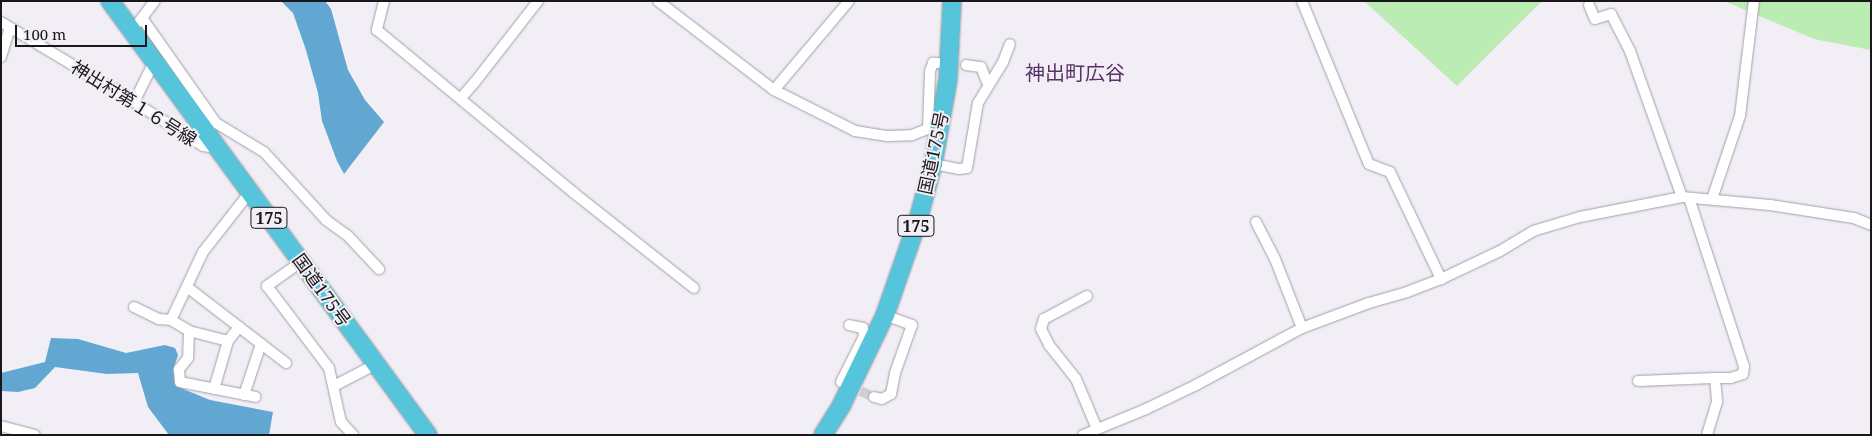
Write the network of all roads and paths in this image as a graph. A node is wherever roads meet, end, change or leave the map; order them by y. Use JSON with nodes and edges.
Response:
{"nodes":[{"id":1,"x":110,"y":1,"type":"edge"},
{"id":2,"x":384,"y":1,"type":"edge"},
{"id":3,"x":538,"y":1,"type":"edge"},
{"id":4,"x":849,"y":1,"type":"edge"},
{"id":5,"x":952,"y":1,"type":"edge"},
{"id":6,"x":1302,"y":1,"type":"edge"},
{"id":7,"x":1754,"y":1,"type":"edge"},
{"id":8,"x":154,"y":2,"type":"edge"},
{"id":9,"x":660,"y":2,"type":"edge"},
{"id":10,"x":1589,"y":5,"type":"dead end"},
{"id":11,"x":6,"y":25,"type":"edge"},
{"id":12,"x":137,"y":25,"type":"junction"},
{"id":13,"x":1010,"y":44,"type":"dead end"},
{"id":14,"x":1,"y":57,"type":"edge"},
{"id":15,"x":154,"y":62,"type":"junction"},
{"id":16,"x":938,"y":63,"type":"dead end"},
{"id":17,"x":966,"y":64,"type":"dead end"},
{"id":18,"x":988,"y":84,"type":"junction"},
{"id":19,"x":774,"y":90,"type":"junction"},
{"id":20,"x":461,"y":98,"type":"junction"},
{"id":21,"x":134,"y":102,"type":"junction"},
{"id":22,"x":933,"y":131,"type":"junction"},
{"id":23,"x":217,"y":148,"type":"junction"},
{"id":24,"x":933,"y":164,"type":"junction"},
{"id":25,"x":250,"y":192,"type":"junction"},
{"id":26,"x":1686,"y":197,"type":"junction"},
{"id":27,"x":1712,"y":199,"type":"junction"},
{"id":28,"x":1256,"y":222,"type":"dead end"},
{"id":29,"x":1871,"y":226,"type":"edge"},
{"id":30,"x":301,"y":262,"type":"junction"},
{"id":31,"x":379,"y":269,"type":"dead end"},
{"id":32,"x":1441,"y":279,"type":"junction"},
{"id":33,"x":187,"y":287,"type":"junction"},
{"id":34,"x":694,"y":288,"type":"dead end"},
{"id":35,"x":1087,"y":296,"type":"dead end"},
{"id":36,"x":134,"y":307,"type":"dead end"},
{"id":37,"x":886,"y":315,"type":"junction"},
{"id":38,"x":171,"y":320,"type":"junction"},
{"id":39,"x":849,"y":325,"type":"dead end"},
{"id":40,"x":239,"y":327,"type":"junction"},
{"id":41,"x":1302,"y":328,"type":"junction"},
{"id":42,"x":189,"y":331,"type":"junction"},
{"id":43,"x":228,"y":341,"type":"junction"},
{"id":44,"x":261,"y":344,"type":"junction"},
{"id":45,"x":286,"y":363,"type":"dead end"},
{"id":46,"x":376,"y":364,"type":"junction"},
{"id":47,"x":1715,"y":378,"type":"junction"},
{"id":48,"x":1638,"y":381,"type":"dead end"},
{"id":49,"x":841,"y":382,"type":"dead end"},
{"id":50,"x":334,"y":386,"type":"junction"},
{"id":51,"x":214,"y":388,"type":"junction"},
{"id":52,"x":244,"y":395,"type":"junction"},
{"id":53,"x":256,"y":397,"type":"dead end"},
{"id":54,"x":874,"y":397,"type":"dead end"},
{"id":55,"x":1,"y":426,"type":"edge"},
{"id":56,"x":1097,"y":429,"type":"junction"},
{"id":57,"x":35,"y":435,"type":"edge"},
{"id":58,"x":353,"y":435,"type":"edge"},
{"id":59,"x":428,"y":435,"type":"edge"},
{"id":60,"x":823,"y":435,"type":"edge"},
{"id":61,"x":1083,"y":435,"type":"edge"},
{"id":62,"x":1707,"y":435,"type":"edge"}],
"edges":[{"from":1,"to":12,"type":"highway","name":"国道175号","number":"175"},
{"from":2,"to":20,"type":"street"},
{"from":3,"to":20,"type":"street"},
{"from":4,"to":19,"type":"street"},
{"from":5,"to":22,"type":"highway","name":"国道175号","number":"175"},
{"from":6,"to":32,"type":"street"},
{"from":7,"to":27,"type":"street"},
{"from":8,"to":12,"type":"street"},
{"from":9,"to":19,"type":"street"},
{"from":10,"to":26,"type":"street"},
{"from":11,"to":14,"type":"street"},
{"from":11,"to":21,"type":"street","name":"神出村第１６号線"},
{"from":12,"to":15,"type":"highway","name":"国道175号","number":"175"},
{"from":12,"to":31,"type":"street"},
{"from":13,"to":18,"type":"street"},
{"from":15,"to":21,"type":"street"},
{"from":15,"to":23,"type":"highway","name":"国道175号","number":"175"},
{"from":16,"to":22,"type":"street"},
{"from":17,"to":18,"type":"street"},
{"from":18,"to":24,"type":"street"},
{"from":19,"to":22,"type":"street"},
{"from":20,"to":34,"type":"street"},
{"from":21,"to":23,"type":"street","name":"神出村第１６号線"},
{"from":22,"to":24,"type":"highway","name":"国道175号","number":"175"},
{"from":23,"to":25,"type":"highway","name":"国道175号","number":"175"},
{"from":24,"to":37,"type":"highway","name":"国道175号","number":"175"},
{"from":25,"to":30,"type":"highway","name":"国道175号","number":"175"},
{"from":25,"to":33,"type":"street"},
{"from":26,"to":27,"type":"street"},
{"from":26,"to":32,"type":"street"},
{"from":26,"to":47,"type":"street"},
{"from":27,"to":29,"type":"street"},
{"from":28,"to":41,"type":"street"},
{"from":30,"to":46,"type":"highway","name":"国道175号","number":"175"},
{"from":30,"to":50,"type":"street"},
{"from":32,"to":41,"type":"street"},
{"from":33,"to":38,"type":"street"},
{"from":33,"to":40,"type":"street"},
{"from":35,"to":56,"type":"street"},
{"from":36,"to":38,"type":"street"},
{"from":37,"to":54,"type":"street"},
{"from":37,"to":60,"type":"highway","name":"国道175号","number":"175"},
{"from":38,"to":42,"type":"street"},
{"from":39,"to":49,"type":"street"},
{"from":40,"to":43,"type":"street"},
{"from":40,"to":44,"type":"street"},
{"from":41,"to":56,"type":"street"},
{"from":42,"to":43,"type":"street"},
{"from":42,"to":51,"type":"street"},
{"from":43,"to":51,"type":"street"},
{"from":44,"to":45,"type":"street"},
{"from":44,"to":52,"type":"street"},
{"from":46,"to":50,"type":"street"},
{"from":46,"to":59,"type":"highway","name":"国道175号","number":"175"},
{"from":47,"to":48,"type":"street"},
{"from":47,"to":62,"type":"street"},
{"from":50,"to":58,"type":"street"},
{"from":51,"to":52,"type":"street"},
{"from":52,"to":53,"type":"street"},
{"from":55,"to":57,"type":"street"},
{"from":56,"to":61,"type":"street"}]}
